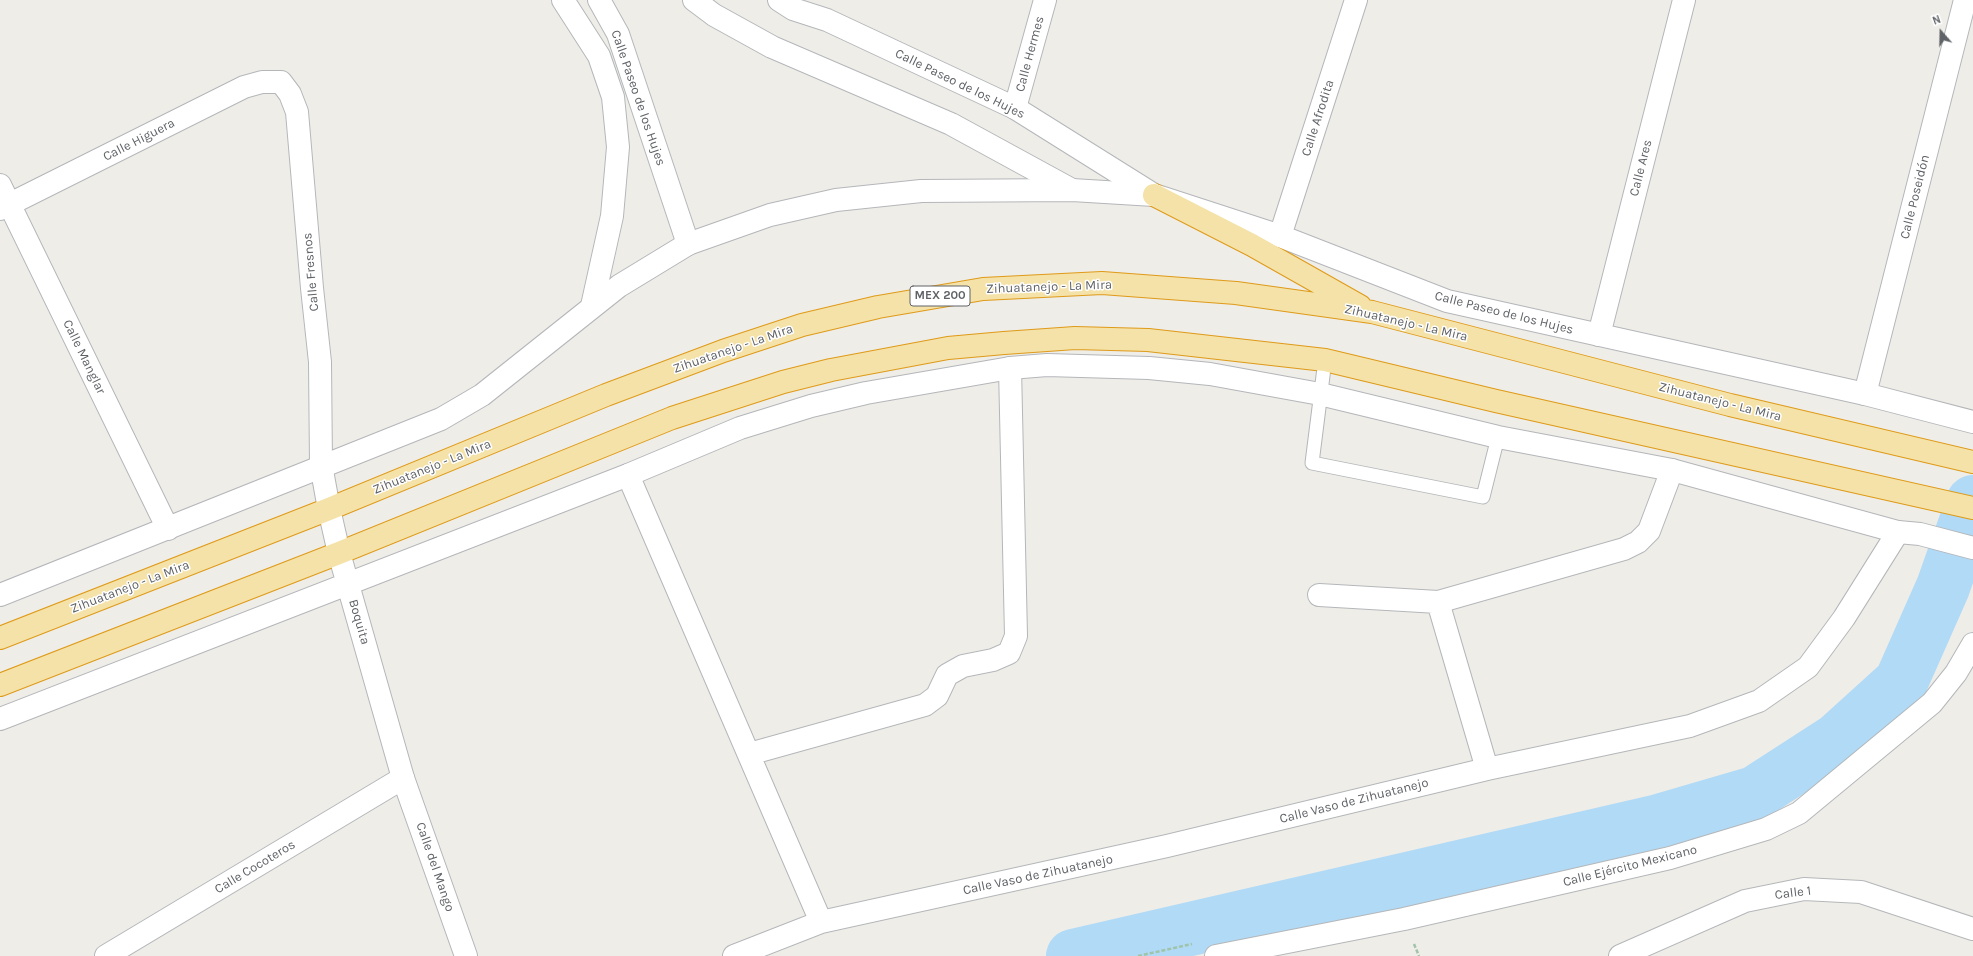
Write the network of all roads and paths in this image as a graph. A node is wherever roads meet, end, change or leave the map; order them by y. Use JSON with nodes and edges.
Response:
{"nodes":[{"id":1,"x":563,"y":0,"type":"edge"},
{"id":2,"x":598,"y":0,"type":"edge"},
{"id":3,"x":694,"y":0,"type":"edge"},
{"id":4,"x":1045,"y":0,"type":"edge"},
{"id":5,"x":1356,"y":0,"type":"edge"},
{"id":6,"x":1684,"y":0,"type":"edge"},
{"id":7,"x":1966,"y":0,"type":"edge"},
{"id":8,"x":789,"y":3,"type":"edge"},
{"id":9,"x":281,"y":82,"type":"joint"},
{"id":10,"x":1015,"y":108,"type":"junction"},
{"id":11,"x":0,"y":185,"type":"edge"},
{"id":12,"x":1072,"y":190,"type":"junction"},
{"id":13,"x":1154,"y":195,"type":"junction"},
{"id":14,"x":5,"y":207,"type":"edge"},
{"id":15,"x":1280,"y":236,"type":"junction"},
{"id":16,"x":688,"y":244,"type":"junction"},
{"id":17,"x":592,"y":306,"type":"junction"},
{"id":18,"x":1372,"y":312,"type":"junction"},
{"id":19,"x":1599,"y":335,"type":"junction"},
{"id":20,"x":1325,"y":360,"type":"junction"},
{"id":21,"x":1010,"y":368,"type":"junction"},
{"id":22,"x":1320,"y":394,"type":"junction"},
{"id":23,"x":1865,"y":394,"type":"junction"},
{"id":24,"x":1973,"y":422,"type":"edge"},
{"id":25,"x":1498,"y":437,"type":"junction"},
{"id":26,"x":1973,"y":462,"type":"edge"},
{"id":27,"x":322,"y":465,"type":"junction"},
{"id":28,"x":1672,"y":470,"type":"junction"},
{"id":29,"x":628,"y":475,"type":"junction"},
{"id":30,"x":1973,"y":508,"type":"edge"},
{"id":31,"x":329,"y":509,"type":"junction"},
{"id":32,"x":168,"y":529,"type":"junction"},
{"id":33,"x":1898,"y":532,"type":"junction"},
{"id":34,"x":1973,"y":548,"type":"edge"},
{"id":35,"x":339,"y":553,"type":"junction"},
{"id":36,"x":348,"y":582,"type":"junction"},
{"id":37,"x":0,"y":595,"type":"edge"},
{"id":38,"x":1319,"y":595,"type":"dead end"},
{"id":39,"x":1438,"y":602,"type":"junction"},
{"id":40,"x":0,"y":638,"type":"edge"},
{"id":41,"x":1973,"y":644,"type":"edge"},
{"id":42,"x":0,"y":685,"type":"edge"},
{"id":43,"x":0,"y":719,"type":"edge"},
{"id":44,"x":749,"y":754,"type":"junction"},
{"id":45,"x":1487,"y":768,"type":"junction"},
{"id":46,"x":403,"y":778,"type":"junction"},
{"id":47,"x":822,"y":922,"type":"junction"},
{"id":48,"x":1973,"y":929,"type":"edge"},
{"id":49,"x":1200,"y":942,"type":"dead end"},
{"id":50,"x":106,"y":956,"type":"edge"},
{"id":51,"x":466,"y":956,"type":"edge"},
{"id":52,"x":734,"y":956,"type":"edge"},
{"id":53,"x":1138,"y":956,"type":"edge"},
{"id":54,"x":1216,"y":956,"type":"edge"},
{"id":55,"x":1620,"y":956,"type":"edge"}],
"edges":[{"from":1,"to":17,"type":"street","name":"Calle Paseo de los Hujes"},
{"from":2,"to":16,"type":"street","name":"Calle Paseo de los Hujes"},
{"from":3,"to":12,"type":"street","name":"Calle Paseo de los Hujes"},
{"from":4,"to":10,"type":"street","name":"Calle Hermes"},
{"from":5,"to":15,"type":"street","name":"Calle Afrodita"},
{"from":6,"to":19,"type":"street","name":"Calle Ares"},
{"from":7,"to":23,"type":"street","name":"Calle Poseidón"},
{"from":8,"to":10,"type":"street","name":"Calle Paseo de los Hujes"},
{"from":9,"to":14,"type":"street","name":"Calle Higuera"},
{"from":9,"to":27,"type":"street","name":"Calle Fresnos"},
{"from":10,"to":13,"type":"street","name":"Calle Paseo de los Hujes"},
{"from":11,"to":14,"type":"street","name":"Calle Manglar"},
{"from":12,"to":13,"type":"street","name":"Calle Paseo de los Hujes"},
{"from":12,"to":16,"type":"street","name":"Calle Paseo de los Hujes"},
{"from":13,"to":15,"type":"street","name":"Calle Paseo de los Hujes"},
{"from":13,"to":18,"type":"highway"},
{"from":14,"to":32,"type":"street","name":"Calle Manglar"},
{"from":15,"to":19,"type":"street","name":"Calle Paseo de los Hujes"},
{"from":16,"to":17,"type":"street","name":"Calle Paseo de los Hujes"},
{"from":17,"to":27,"type":"street","name":"Calle Paseo de los Hujes"},
{"from":18,"to":26,"type":"highway","name":"Zihuatanejo - La Mira","number":"MEX 200"},
{"from":18,"to":31,"type":"highway","name":"Zihuatanejo - La Mira","number":"MEX 200"},
{"from":19,"to":23,"type":"street","name":"Calle Paseo de los Hujes"},
{"from":20,"to":22,"type":"lane"},
{"from":20,"to":30,"type":"highway"},
{"from":20,"to":35,"type":"highway"},
{"from":21,"to":22,"type":"street"},
{"from":21,"to":29,"type":"street"},
{"from":21,"to":44,"type":"street"},
{"from":22,"to":25,"type":"street"},
{"from":22,"to":25,"type":"lane"},
{"from":23,"to":24,"type":"street","name":"Calle Paseo de los Hujes"},
{"from":25,"to":28,"type":"street"},
{"from":27,"to":31,"type":"street","name":"Boquita"},
{"from":27,"to":32,"type":"street","name":"Calle Paseo de los Hujes"},
{"from":28,"to":33,"type":"street"},
{"from":28,"to":39,"type":"street"},
{"from":29,"to":36,"type":"street"},
{"from":29,"to":44,"type":"street"},
{"from":31,"to":35,"type":"street","name":"Boquita"},
{"from":31,"to":40,"type":"highway","name":"Zihuatanejo - La Mira","number":"MEX 200"},
{"from":32,"to":37,"type":"street","name":"Calle Paseo de los Hujes"},
{"from":33,"to":34,"type":"street"},
{"from":33,"to":45,"type":"street","name":"Calle Vaso de Zihuatanejo"},
{"from":35,"to":36,"type":"street","name":"Boquita"},
{"from":35,"to":42,"type":"highway"},
{"from":36,"to":43,"type":"street"},
{"from":36,"to":46,"type":"street","name":"Boquita"},
{"from":38,"to":39,"type":"street"},
{"from":39,"to":45,"type":"street"},
{"from":41,"to":54,"type":"street","name":"Calle Ejército Mexicano"},
{"from":44,"to":47,"type":"street"},
{"from":45,"to":47,"type":"street","name":"Calle Vaso de Zihuatanejo"},
{"from":46,"to":50,"type":"street","name":"Calle Cocoteros"},
{"from":46,"to":51,"type":"street","name":"Calle del Mango"},
{"from":47,"to":52,"type":"street","name":"Calle Vaso de Zihuatanejo"},
{"from":48,"to":55,"type":"street","name":"Calle 1"},
{"from":49,"to":53,"type":"path"}]}
